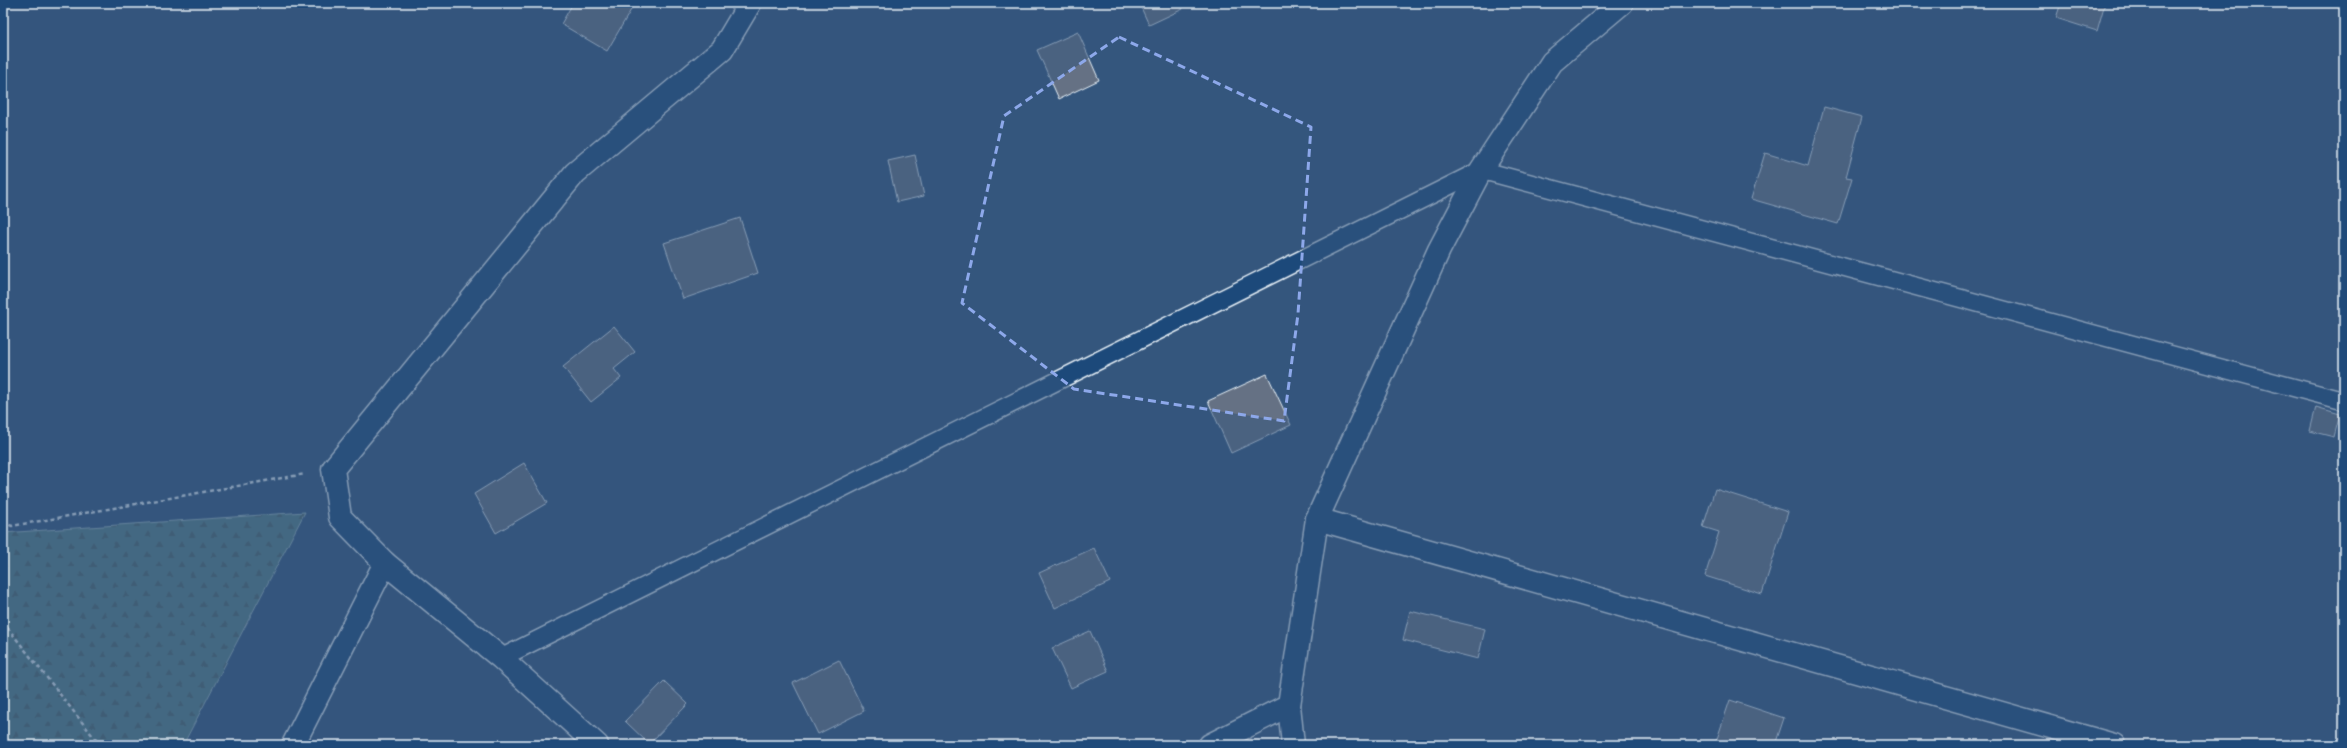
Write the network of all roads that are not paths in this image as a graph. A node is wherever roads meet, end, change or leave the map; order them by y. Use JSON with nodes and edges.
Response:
{"nodes":[{"id":1,"x":750,"y":3,"type":"edge"},
{"id":2,"x":1622,"y":3,"type":"edge"},
{"id":3,"x":1481,"y":170,"type":"junction"},
{"id":4,"x":2344,"y":401,"type":"edge"},
{"id":5,"x":1317,"y":519,"type":"junction"},
{"id":6,"x":385,"y":563,"type":"junction"},
{"id":7,"x":501,"y":658,"type":"junction"},
{"id":8,"x":1289,"y":705,"type":"junction"},
{"id":9,"x":292,"y":745,"type":"edge"},
{"id":10,"x":597,"y":745,"type":"edge"},
{"id":11,"x":1210,"y":745,"type":"edge"},
{"id":12,"x":1293,"y":745,"type":"edge"},
{"id":13,"x":2114,"y":745,"type":"edge"}],
"edges":[{"from":1,"to":6,"type":"street"},
{"from":2,"to":3,"type":"street"},
{"from":3,"to":4,"type":"lane"},
{"from":3,"to":5,"type":"street"},
{"from":3,"to":7,"type":"lane"},
{"from":5,"to":8,"type":"street"},
{"from":5,"to":13,"type":"street"},
{"from":6,"to":7,"type":"street"},
{"from":6,"to":9,"type":"street"},
{"from":7,"to":10,"type":"street"},
{"from":8,"to":11,"type":"street"},
{"from":8,"to":12,"type":"street"}]}
